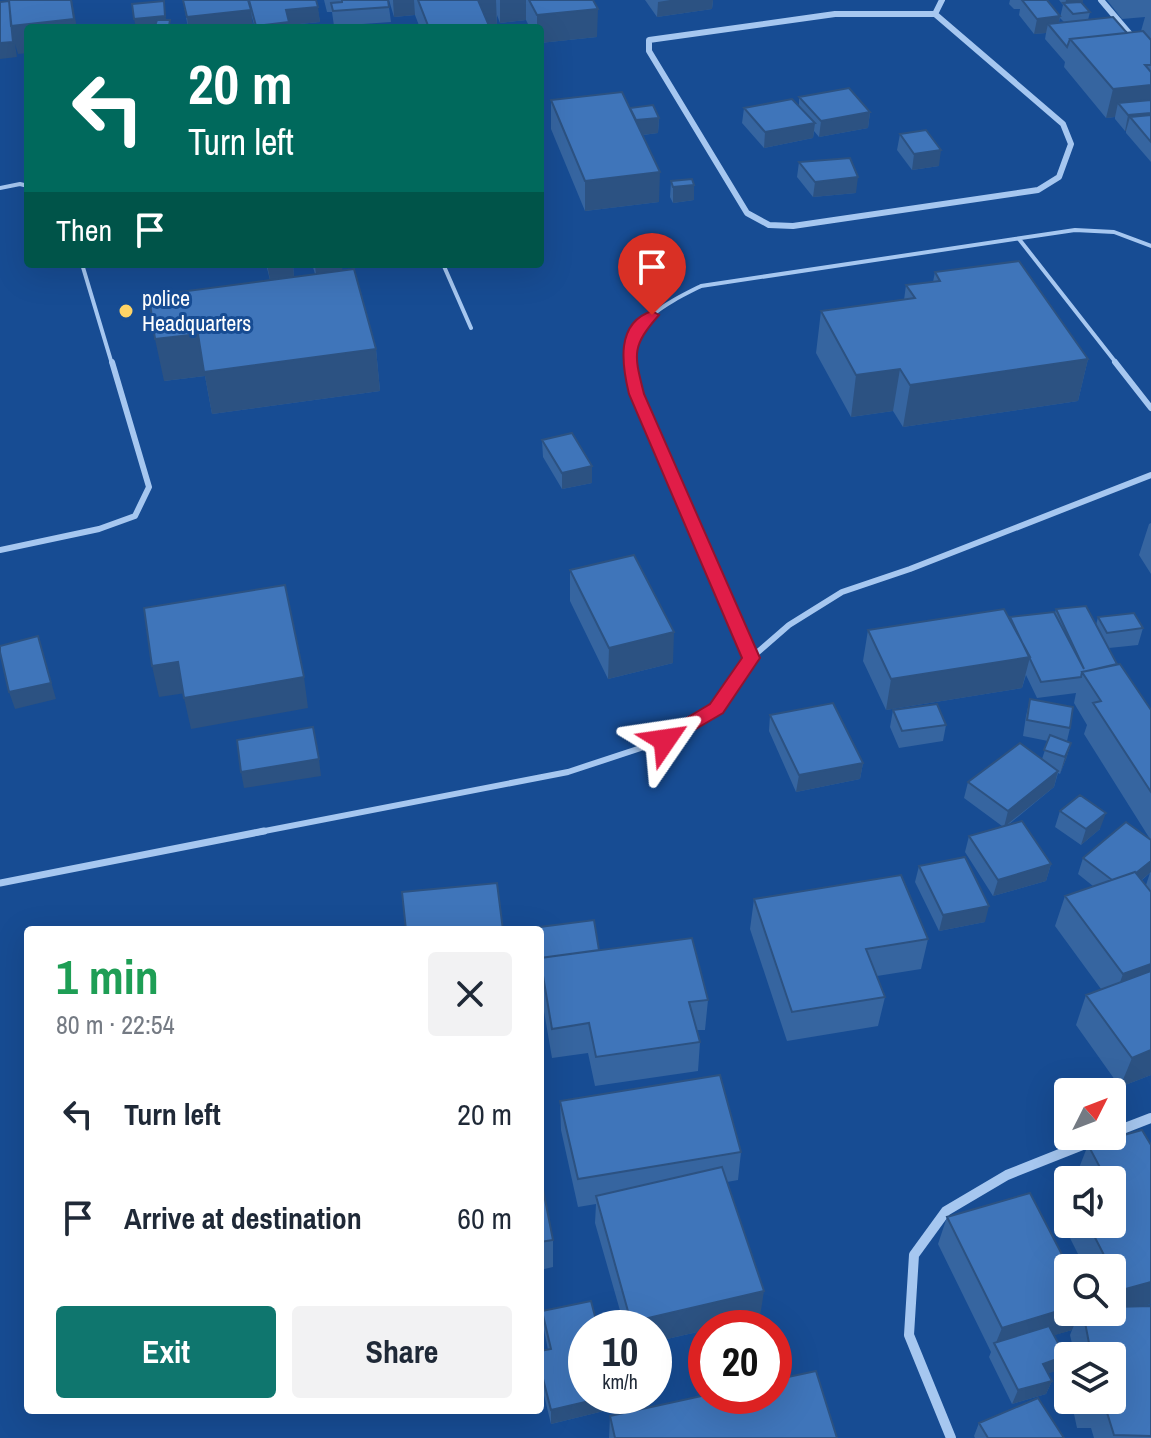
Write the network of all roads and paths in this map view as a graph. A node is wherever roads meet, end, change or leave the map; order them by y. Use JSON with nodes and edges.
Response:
{"nodes":[{"id":1,"x":942,"y":0,"type":"edge"},
{"id":2,"x":1101,"y":0,"type":"edge"},
{"id":3,"x":935,"y":14,"type":"junction"},
{"id":4,"x":1141,"y":47,"type":"edge"},
{"id":5,"x":24,"y":185,"type":"edge"},
{"id":6,"x":0,"y":188,"type":"edge"},
{"id":7,"x":1019,"y":239,"type":"junction"},
{"id":8,"x":1151,"y":246,"type":"edge"},
{"id":9,"x":83,"y":268,"type":"edge"},
{"id":10,"x":445,"y":268,"type":"edge"},
{"id":11,"x":471,"y":328,"type":"dead end"},
{"id":12,"x":1151,"y":408,"type":"edge"},
{"id":13,"x":1151,"y":475,"type":"edge"},
{"id":14,"x":0,"y":550,"type":"edge"},
{"id":15,"x":751,"y":658,"type":"junction"},
{"id":16,"x":0,"y":883,"type":"edge"},
{"id":17,"x":1151,"y":1118,"type":"edge"},
{"id":18,"x":1126,"y":1128,"type":"edge"},
{"id":19,"x":1070,"y":1150,"type":"edge"},
{"id":20,"x":951,"y":1438,"type":"edge"}],
"edges":[{"from":1,"to":3,"type":"street"},
{"from":2,"to":4,"type":"street"},
{"from":3,"to":3,"type":"street"},
{"from":5,"to":6,"type":"lane"},
{"from":7,"to":8,"type":"lane"},
{"from":7,"to":12,"type":"lane"},
{"from":7,"to":15,"type":"lane"},
{"from":9,"to":14,"type":"lane"},
{"from":10,"to":11,"type":"lane"},
{"from":13,"to":15,"type":"lane"},
{"from":15,"to":16,"type":"lane"},
{"from":17,"to":18,"type":"street"},
{"from":19,"to":20,"type":"street"}]}
